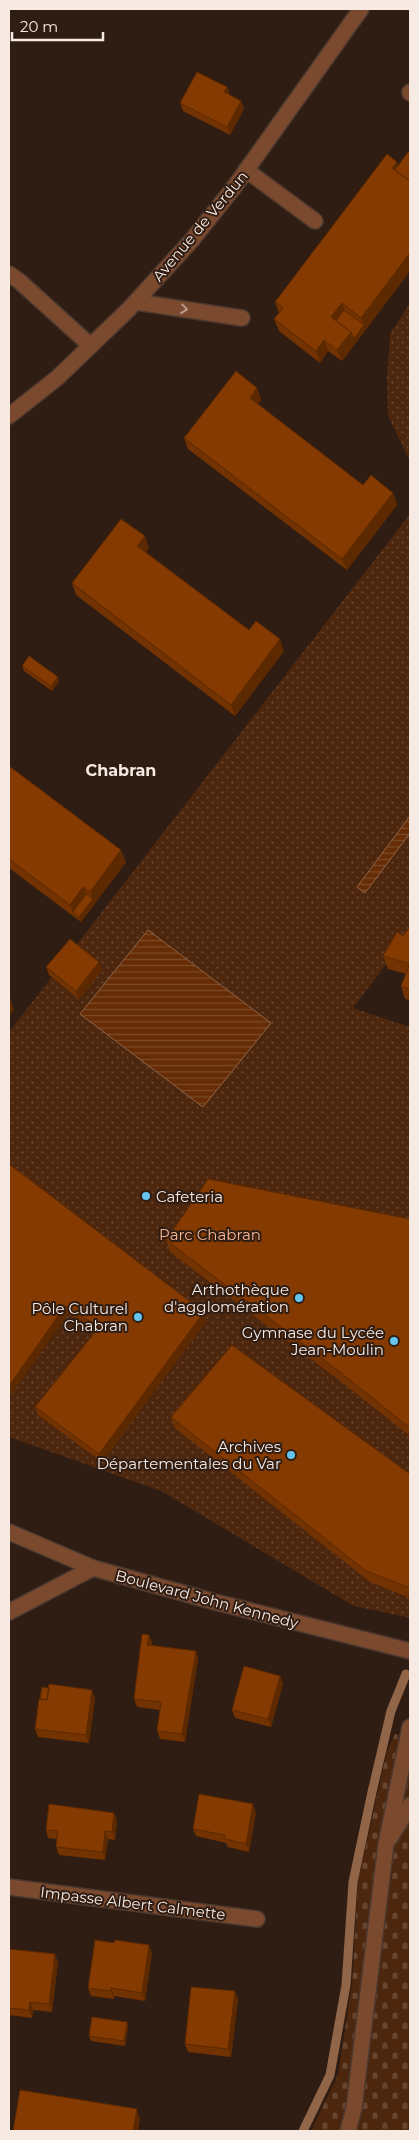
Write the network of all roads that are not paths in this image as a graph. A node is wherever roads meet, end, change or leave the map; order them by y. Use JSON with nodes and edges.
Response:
{"nodes":[{"id":1,"x":361,"y":9,"type":"edge"},
{"id":2,"x":246,"y":170,"type":"junction"},
{"id":3,"x":315,"y":221,"type":"dead end"},
{"id":4,"x":9,"y":274,"type":"edge"},
{"id":5,"x":136,"y":302,"type":"junction"},
{"id":6,"x":242,"y":318,"type":"dead end"},
{"id":7,"x":91,"y":346,"type":"junction"},
{"id":8,"x":9,"y":416,"type":"edge"},
{"id":9,"x":9,"y":1532,"type":"edge"},
{"id":10,"x":93,"y":1568,"type":"junction"},
{"id":11,"x":9,"y":1612,"type":"edge"},
{"id":12,"x":410,"y":1651,"type":"edge"},
{"id":13,"x":410,"y":1727,"type":"edge"},
{"id":14,"x":410,"y":1805,"type":"edge"},
{"id":15,"x":386,"y":1844,"type":"junction"},
{"id":16,"x":9,"y":1887,"type":"edge"},
{"id":17,"x":257,"y":1919,"type":"dead end"},
{"id":18,"x":348,"y":2131,"type":"edge"}],
"edges":[{"from":1,"to":2,"type":"street","name":"Avenue de Verdun"},
{"from":2,"to":3,"type":"street"},
{"from":2,"to":5,"type":"street","name":"Avenue de Verdun"},
{"from":4,"to":7,"type":"street"},
{"from":5,"to":6,"type":"street","one_way":true},
{"from":5,"to":7,"type":"street","name":"Avenue de Verdun"},
{"from":7,"to":8,"type":"street","name":"Avenue de Verdun"},
{"from":9,"to":10,"type":"street","name":"Boulevard John Kennedy"},
{"from":10,"to":11,"type":"street"},
{"from":10,"to":12,"type":"street","name":"Boulevard John Kennedy"},
{"from":13,"to":15,"type":"street"},
{"from":14,"to":15,"type":"street"},
{"from":15,"to":18,"type":"street"},
{"from":16,"to":17,"type":"street","name":"Impasse Albert Calmette"}]}
